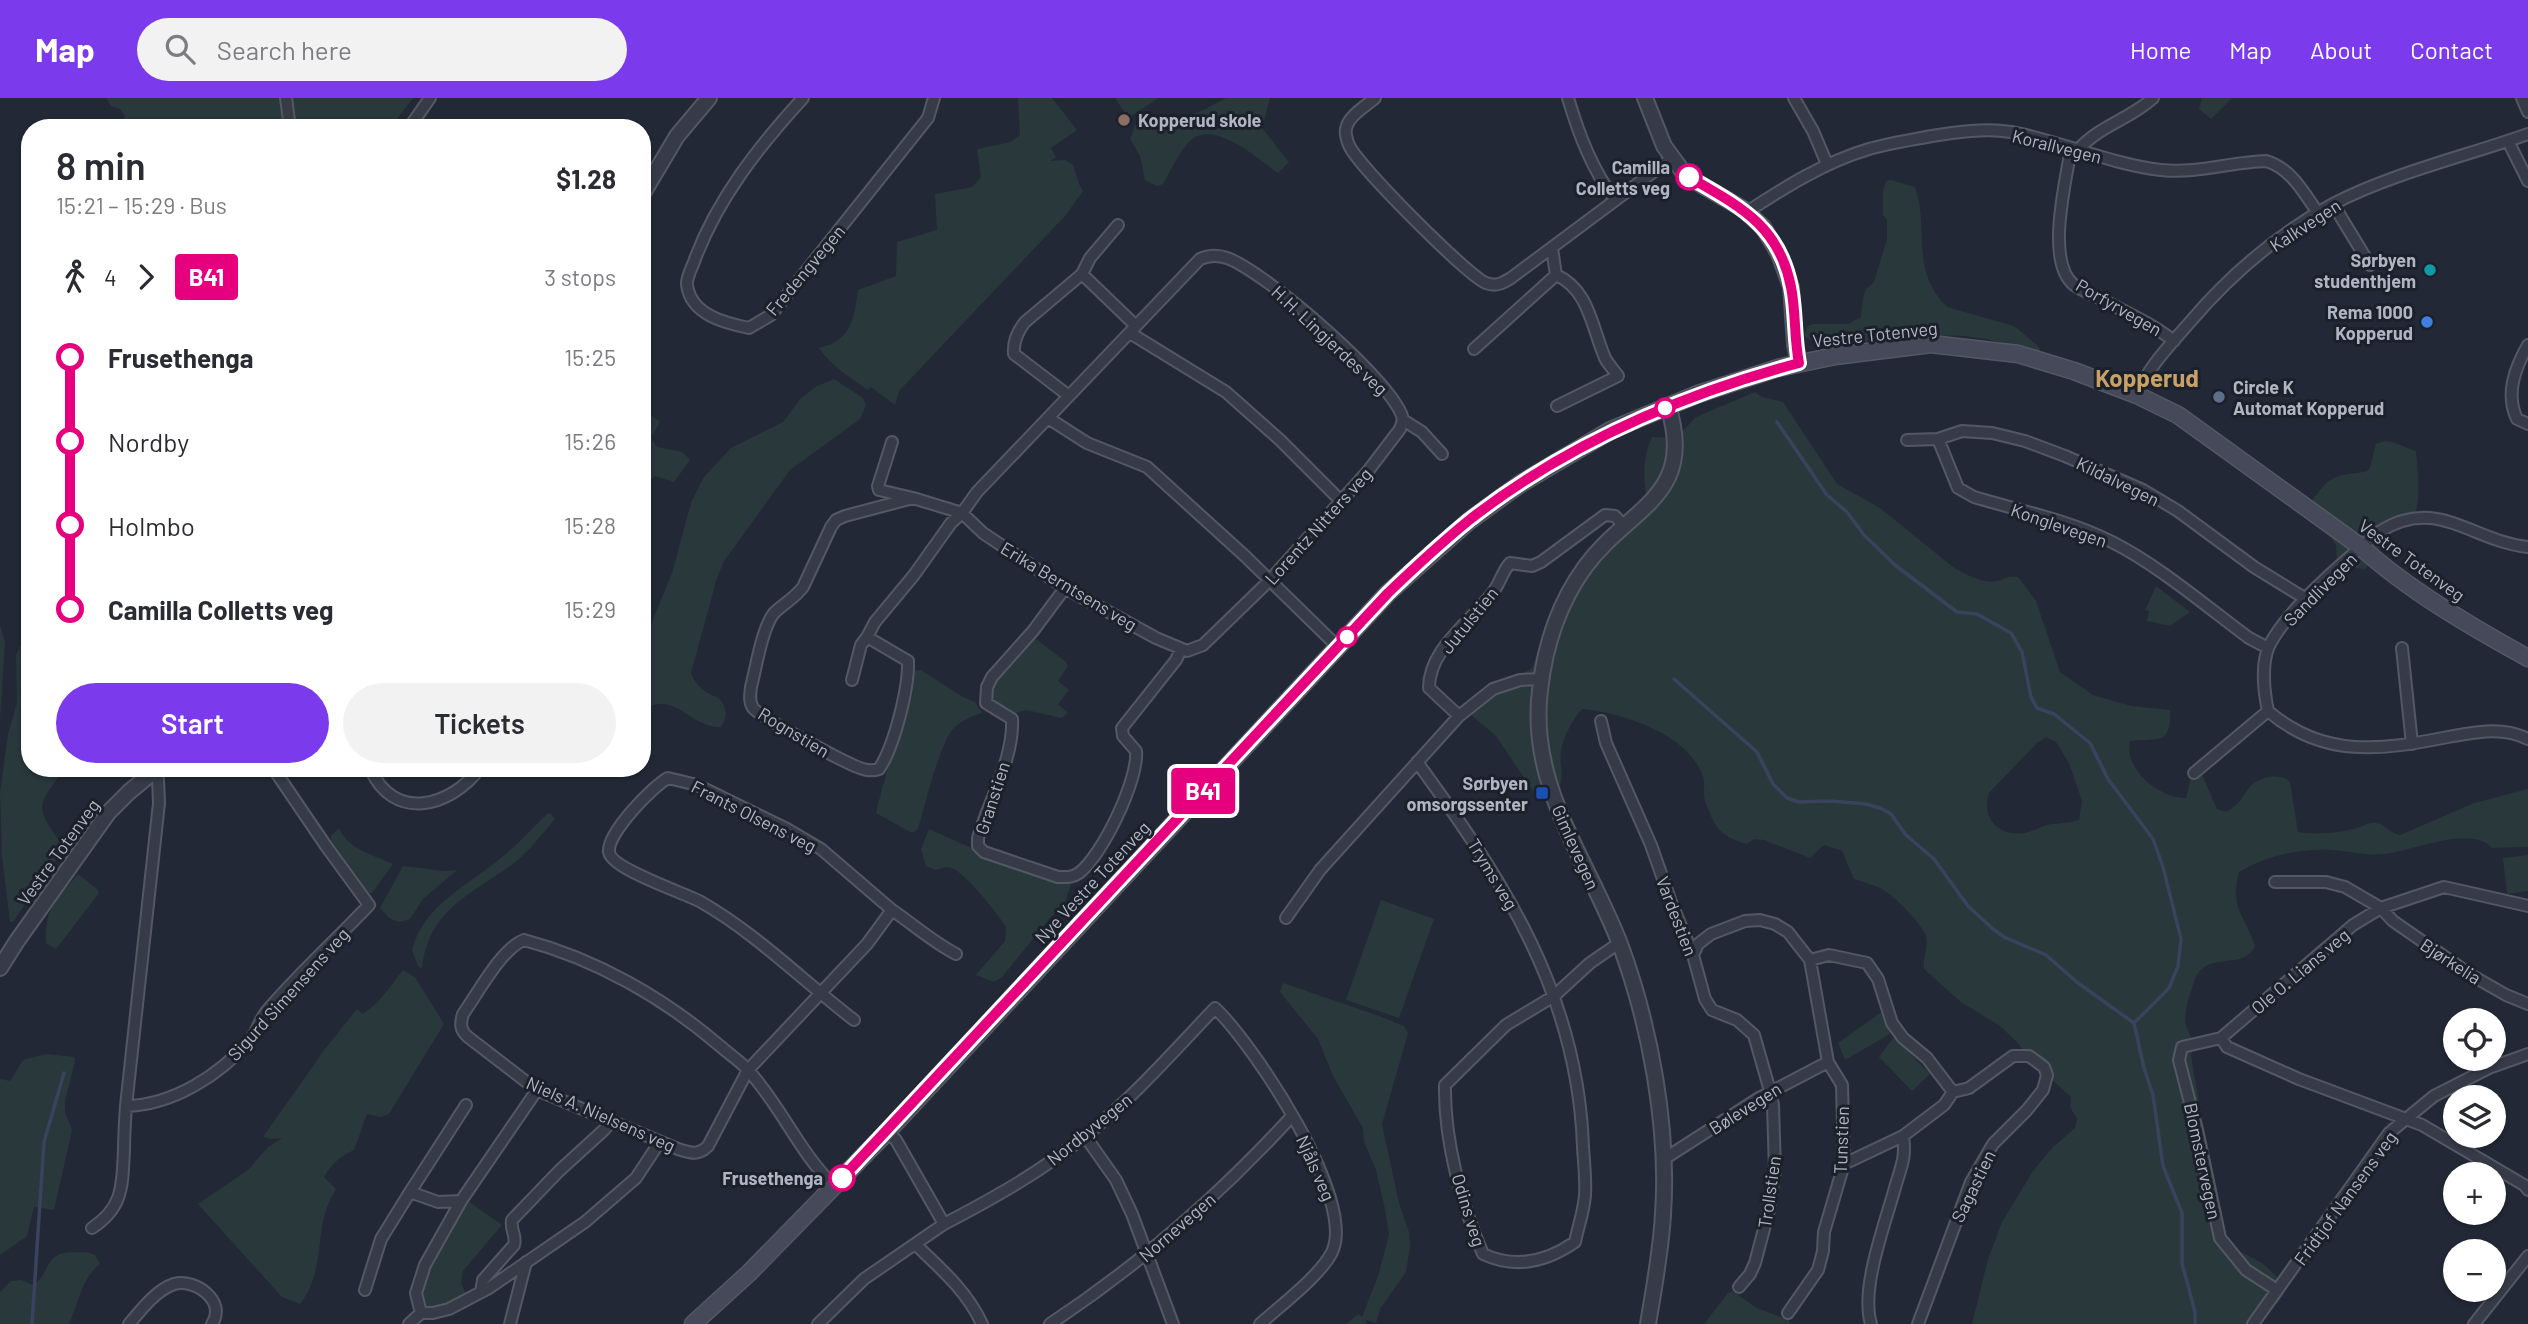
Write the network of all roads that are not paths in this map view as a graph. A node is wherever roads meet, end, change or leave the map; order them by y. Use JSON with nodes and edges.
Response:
{"nodes":[{"id":1,"x":286,"y":98,"type":"edge"},
{"id":2,"x":430,"y":98,"type":"edge"},
{"id":3,"x":709,"y":98,"type":"edge"},
{"id":4,"x":803,"y":98,"type":"edge"},
{"id":5,"x":934,"y":98,"type":"edge"},
{"id":6,"x":1376,"y":98,"type":"edge"},
{"id":7,"x":1568,"y":98,"type":"edge"},
{"id":8,"x":1644,"y":98,"type":"edge"},
{"id":9,"x":1794,"y":98,"type":"edge"},
{"id":10,"x":2153,"y":98,"type":"edge"},
{"id":11,"x":2522,"y":98,"type":"edge"},
{"id":12,"x":2528,"y":112,"type":"edge"},
{"id":13,"x":289,"y":119,"type":"edge"},
{"id":14,"x":415,"y":119,"type":"edge"},
{"id":15,"x":2528,"y":134,"type":"edge"},
{"id":16,"x":2508,"y":141,"type":"junction"},
{"id":17,"x":2074,"y":149,"type":"junction"},
{"id":18,"x":1672,"y":158,"type":"junction"},
{"id":19,"x":1827,"y":164,"type":"junction"},
{"id":20,"x":651,"y":180,"type":"edge"},
{"id":21,"x":2528,"y":181,"type":"edge"},
{"id":22,"x":1615,"y":200,"type":"junction"},
{"id":23,"x":2333,"y":204,"type":"junction"},
{"id":24,"x":1747,"y":212,"type":"junction"},
{"id":25,"x":2318,"y":213,"type":"junction"},
{"id":26,"x":1118,"y":225,"type":"dead end"},
{"id":27,"x":1552,"y":248,"type":"junction"},
{"id":28,"x":2370,"y":265,"type":"dead end"},
{"id":29,"x":1082,"y":274,"type":"junction"},
{"id":30,"x":1556,"y":275,"type":"junction"},
{"id":31,"x":1133,"y":329,"type":"junction"},
{"id":32,"x":2174,"y":341,"type":"junction"},
{"id":33,"x":2528,"y":345,"type":"edge"},
{"id":34,"x":1474,"y":349,"type":"dead end"},
{"id":35,"x":1799,"y":363,"type":"junction"},
{"id":36,"x":2137,"y":395,"type":"junction"},
{"id":37,"x":1069,"y":396,"type":"junction"},
{"id":38,"x":1557,"y":406,"type":"dead end"},
{"id":39,"x":1668,"y":407,"type":"junction"},
{"id":40,"x":1048,"y":418,"type":"junction"},
{"id":41,"x":1403,"y":420,"type":"junction"},
{"id":42,"x":2528,"y":424,"type":"edge"},
{"id":43,"x":1938,"y":439,"type":"junction"},
{"id":44,"x":1907,"y":440,"type":"dead end"},
{"id":45,"x":892,"y":442,"type":"dead end"},
{"id":46,"x":1442,"y":454,"type":"dead end"},
{"id":47,"x":913,"y":498,"type":"junction"},
{"id":48,"x":1341,"y":501,"type":"junction"},
{"id":49,"x":962,"y":513,"type":"junction"},
{"id":50,"x":1624,"y":526,"type":"junction"},
{"id":51,"x":2361,"y":547,"type":"junction"},
{"id":52,"x":2528,"y":547,"type":"edge"},
{"id":53,"x":1270,"y":580,"type":"junction"},
{"id":54,"x":1065,"y":588,"type":"junction"},
{"id":55,"x":2306,"y":599,"type":"junction"},
{"id":56,"x":867,"y":637,"type":"junction"},
{"id":57,"x":1338,"y":647,"type":"junction"},
{"id":58,"x":2268,"y":648,"type":"junction"},
{"id":59,"x":2402,"y":648,"type":"dead end"},
{"id":60,"x":1181,"y":649,"type":"junction"},
{"id":61,"x":2528,"y":658,"type":"edge"},
{"id":62,"x":1542,"y":679,"type":"junction"},
{"id":63,"x":852,"y":680,"type":"dead end"},
{"id":64,"x":2268,"y":711,"type":"junction"},
{"id":65,"x":1459,"y":716,"type":"junction"},
{"id":66,"x":1601,"y":721,"type":"dead end"},
{"id":67,"x":2528,"y":739,"type":"edge"},
{"id":68,"x":2412,"y":744,"type":"junction"},
{"id":69,"x":1417,"y":762,"type":"junction"},
{"id":70,"x":2194,"y":773,"type":"dead end"},
{"id":71,"x":147,"y":777,"type":"edge"},
{"id":72,"x":158,"y":777,"type":"edge"},
{"id":73,"x":279,"y":777,"type":"edge"},
{"id":74,"x":374,"y":777,"type":"edge"},
{"id":75,"x":471,"y":777,"type":"edge"},
{"id":76,"x":2274,"y":881,"type":"dead end"},
{"id":77,"x":2528,"y":906,"type":"edge"},
{"id":78,"x":2381,"y":908,"type":"junction"},
{"id":79,"x":892,"y":910,"type":"junction"},
{"id":80,"x":1286,"y":918,"type":"dead end"},
{"id":81,"x":1619,"y":943,"type":"junction"},
{"id":82,"x":956,"y":954,"type":"dead end"},
{"id":83,"x":1693,"y":955,"type":"junction"},
{"id":84,"x":1810,"y":960,"type":"junction"},
{"id":85,"x":0,"y":968,"type":"edge"},
{"id":86,"x":820,"y":994,"type":"junction"},
{"id":87,"x":1554,"y":996,"type":"junction"},
{"id":88,"x":2528,"y":1004,"type":"edge"},
{"id":89,"x":1215,"y":1008,"type":"joint"},
{"id":90,"x":854,"y":1020,"type":"dead end"},
{"id":91,"x":2221,"y":1038,"type":"junction"},
{"id":92,"x":2528,"y":1054,"type":"edge"},
{"id":93,"x":1828,"y":1062,"type":"junction"},
{"id":94,"x":748,"y":1070,"type":"junction"},
{"id":95,"x":537,"y":1090,"type":"junction"},
{"id":96,"x":1770,"y":1091,"type":"junction"},
{"id":97,"x":1952,"y":1092,"type":"junction"},
{"id":98,"x":466,"y":1105,"type":"dead end"},
{"id":99,"x":126,"y":1106,"type":"junction"},
{"id":100,"x":1292,"y":1116,"type":"junction"},
{"id":101,"x":2406,"y":1118,"type":"junction"},
{"id":102,"x":610,"y":1122,"type":"junction"},
{"id":103,"x":887,"y":1132,"type":"junction"},
{"id":104,"x":1085,"y":1136,"type":"junction"},
{"id":105,"x":1903,"y":1136,"type":"junction"},
{"id":106,"x":659,"y":1143,"type":"junction"},
{"id":107,"x":1664,"y":1159,"type":"junction"},
{"id":108,"x":1844,"y":1164,"type":"junction"},
{"id":109,"x":834,"y":1186,"type":"junction"},
{"id":110,"x":2527,"y":1186,"type":"edge"},
{"id":111,"x":410,"y":1192,"type":"junction"},
{"id":112,"x":461,"y":1201,"type":"junction"},
{"id":113,"x":944,"y":1224,"type":"junction"},
{"id":114,"x":92,"y":1228,"type":"dead end"},
{"id":115,"x":915,"y":1244,"type":"junction"},
{"id":116,"x":1147,"y":1253,"type":"junction"},
{"id":117,"x":2528,"y":1256,"type":"edge"},
{"id":118,"x":526,"y":1262,"type":"junction"},
{"id":119,"x":1739,"y":1287,"type":"dead end"},
{"id":120,"x":365,"y":1290,"type":"dead end"},
{"id":121,"x":2277,"y":1290,"type":"junction"},
{"id":122,"x":481,"y":1292,"type":"junction"},
{"id":123,"x":421,"y":1313,"type":"junction"},
{"id":124,"x":1788,"y":1313,"type":"dead end"},
{"id":125,"x":129,"y":1324,"type":"edge"},
{"id":126,"x":212,"y":1324,"type":"edge"},
{"id":127,"x":409,"y":1324,"type":"edge"},
{"id":128,"x":510,"y":1324,"type":"edge"},
{"id":129,"x":692,"y":1324,"type":"edge"},
{"id":130,"x":818,"y":1324,"type":"edge"},
{"id":131,"x":982,"y":1324,"type":"edge"},
{"id":132,"x":1051,"y":1324,"type":"edge"},
{"id":133,"x":1173,"y":1324,"type":"edge"},
{"id":134,"x":1260,"y":1324,"type":"edge"},
{"id":135,"x":1648,"y":1324,"type":"edge"},
{"id":136,"x":1871,"y":1324,"type":"edge"},
{"id":137,"x":1918,"y":1324,"type":"edge"},
{"id":138,"x":2253,"y":1324,"type":"edge"},
{"id":139,"x":2474,"y":1324,"type":"edge"}],
"edges":[{"from":1,"to":13,"type":"street"},
{"from":2,"to":14,"type":"street"},
{"from":3,"to":20,"type":"street"},
{"from":4,"to":5,"type":"street","name":"Fredengvegen"},
{"from":6,"to":27,"type":"street"},
{"from":7,"to":22,"type":"street"},
{"from":8,"to":18,"type":"street","name":"Vestre Totenveg"},
{"from":9,"to":19,"type":"street"},
{"from":10,"to":17,"type":"street"},
{"from":11,"to":12,"type":"street"},
{"from":15,"to":16,"type":"street","name":"Kalkvegen"},
{"from":16,"to":21,"type":"street"},
{"from":16,"to":23,"type":"street","name":"Kalkvegen"},
{"from":17,"to":19,"type":"street","name":"Korallvegen"},
{"from":17,"to":25,"type":"street","name":"Korallvegen"},
{"from":17,"to":32,"type":"street","name":"Porfyrvegen"},
{"from":18,"to":22,"type":"street"},
{"from":18,"to":24,"type":"street","name":"Vestre Totenveg"},
{"from":19,"to":24,"type":"street","name":"Korallvegen"},
{"from":22,"to":27,"type":"street"},
{"from":23,"to":25,"type":"street","name":"Kalkvegen"},
{"from":23,"to":28,"type":"street"},
{"from":24,"to":35,"type":"street","name":"Vestre Totenveg"},
{"from":25,"to":32,"type":"street","name":"Kalkvegen"},
{"from":26,"to":29,"type":"street"},
{"from":27,"to":30,"type":"street"},
{"from":29,"to":31,"type":"street"},
{"from":29,"to":37,"type":"street"},
{"from":30,"to":34,"type":"street"},
{"from":30,"to":38,"type":"street"},
{"from":31,"to":37,"type":"street"},
{"from":31,"to":41,"type":"street","name":"H.H. Lingjerdes veg"},
{"from":31,"to":48,"type":"street"},
{"from":32,"to":36,"type":"street","name":"Kalkvegen"},
{"from":33,"to":42,"type":"street"},
{"from":35,"to":36,"type":"main road","name":"Vestre Totenveg"},
{"from":35,"to":39,"type":"main road","name":"Nye Vestre Totenveg"},
{"from":36,"to":51,"type":"main road","name":"Vestre Totenveg"},
{"from":37,"to":40,"type":"street"},
{"from":39,"to":50,"type":"street","name":"Gimlevegen"},
{"from":39,"to":57,"type":"main road","name":"Nye Vestre Totenveg"},
{"from":40,"to":49,"type":"street"},
{"from":40,"to":53,"type":"street"},
{"from":41,"to":46,"type":"street"},
{"from":41,"to":48,"type":"street","name":"Lorentz Nitters veg"},
{"from":43,"to":44,"type":"street","name":"Kildalvegen"},
{"from":43,"to":55,"type":"street","name":"Kildalvegen"},
{"from":43,"to":58,"type":"street","name":"Konglevegen"},
{"from":45,"to":47,"type":"street"},
{"from":47,"to":49,"type":"street"},
{"from":47,"to":56,"type":"street","name":"Rognstien"},
{"from":48,"to":53,"type":"street","name":"Lorentz Nitters veg"},
{"from":49,"to":54,"type":"street","name":"Erika Berntsens veg"},
{"from":49,"to":56,"type":"street"},
{"from":50,"to":62,"type":"street","name":"Gimlevegen"},
{"from":50,"to":65,"type":"street","name":"Jutulstien"},
{"from":51,"to":52,"type":"street","name":"Sandlivegen"},
{"from":51,"to":55,"type":"street","name":"Sandlivegen"},
{"from":51,"to":61,"type":"main road","name":"Vestre Totenveg"},
{"from":53,"to":57,"type":"street"},
{"from":53,"to":60,"type":"street","name":"Lorentz Nitters veg"},
{"from":54,"to":60,"type":"street","name":"Erika Berntsens veg"},
{"from":54,"to":60,"type":"street","name":"Granstien"},
{"from":55,"to":58,"type":"street","name":"Sandlivegen"},
{"from":56,"to":63,"type":"street"},
{"from":57,"to":103,"type":"main road","name":"Nye Vestre Totenveg"},
{"from":58,"to":64,"type":"street","name":"Sandlivegen"},
{"from":59,"to":68,"type":"street"},
{"from":62,"to":65,"type":"street"},
{"from":62,"to":81,"type":"street","name":"Gimlevegen"},
{"from":64,"to":68,"type":"street"},
{"from":64,"to":70,"type":"street"},
{"from":65,"to":69,"type":"street"},
{"from":66,"to":83,"type":"street","name":"Vardestien"},
{"from":67,"to":68,"type":"street"},
{"from":69,"to":80,"type":"street"},
{"from":69,"to":87,"type":"street","name":"Tryms veg"},
{"from":71,"to":85,"type":"street","name":"Vestre Totenveg"},
{"from":72,"to":99,"type":"street"},
{"from":73,"to":99,"type":"street","name":"Sigurd Simensens veg"},
{"from":74,"to":75,"type":"street"},
{"from":76,"to":78,"type":"street"},
{"from":77,"to":78,"type":"street","name":"Ole O. Lians veg"},
{"from":78,"to":88,"type":"street","name":"Bjørkelia"},
{"from":78,"to":91,"type":"street","name":"Ole O. Lians veg"},
{"from":79,"to":82,"type":"street"},
{"from":79,"to":86,"type":"street"},
{"from":79,"to":86,"type":"street","name":"Frants Olsens veg"},
{"from":81,"to":87,"type":"street","name":"Odins veg"},
{"from":81,"to":107,"type":"street","name":"Gimlevegen"},
{"from":83,"to":84,"type":"street","name":"Tunstien"},
{"from":83,"to":96,"type":"street","name":"Vardestien"},
{"from":84,"to":93,"type":"street","name":"Tunstien"},
{"from":84,"to":97,"type":"street"},
{"from":86,"to":90,"type":"street","name":"Frants Olsens veg"},
{"from":86,"to":94,"type":"street"},
{"from":87,"to":87,"type":"street","name":"Odins veg"},
{"from":89,"to":100,"type":"street","name":"Njåls veg"},
{"from":89,"to":104,"type":"street","name":"Nordbyvegen"},
{"from":91,"to":101,"type":"street"},
{"from":91,"to":121,"type":"street","name":"Blomstervegen"},
{"from":92,"to":101,"type":"street","name":"Fridtjof Nansens veg"},
{"from":93,"to":96,"type":"street","name":"Bølevegen"},
{"from":93,"to":108,"type":"street","name":"Tunstien"},
{"from":94,"to":95,"type":"street","name":"Niels A. Nielsens veg"},
{"from":94,"to":106,"type":"street","name":"Niels A. Nielsens veg"},
{"from":94,"to":109,"type":"street","name":"Niels A. Nielsens veg"},
{"from":95,"to":102,"type":"street","name":"Niels A. Nielsens veg"},
{"from":95,"to":112,"type":"street"},
{"from":96,"to":107,"type":"street","name":"Bølevegen"},
{"from":96,"to":119,"type":"street","name":"Trollstien"},
{"from":97,"to":105,"type":"street","name":"Sagastien"},
{"from":97,"to":137,"type":"street","name":"Sagastien"},
{"from":98,"to":111,"type":"street"},
{"from":99,"to":114,"type":"street"},
{"from":100,"to":116,"type":"street","name":"Nornevegen"},
{"from":100,"to":134,"type":"street","name":"Njåls veg"},
{"from":101,"to":110,"type":"street"},
{"from":101,"to":121,"type":"street","name":"Fridtjof Nansens veg"},
{"from":102,"to":106,"type":"street","name":"Niels A. Nielsens veg"},
{"from":102,"to":122,"type":"street"},
{"from":103,"to":109,"type":"main road","name":"Nye Vestre Totenveg"},
{"from":103,"to":113,"type":"street"},
{"from":104,"to":113,"type":"street","name":"Nordbyvegen"},
{"from":104,"to":116,"type":"street"},
{"from":105,"to":108,"type":"street","name":"Sagastien"},
{"from":105,"to":136,"type":"street"},
{"from":106,"to":118,"type":"street"},
{"from":107,"to":135,"type":"street","name":"Gimlevegen"},
{"from":108,"to":124,"type":"street","name":"Tunstien"},
{"from":109,"to":129,"type":"main road","name":"Nye Vestre Totenveg"},
{"from":111,"to":112,"type":"street"},
{"from":111,"to":120,"type":"street"},
{"from":112,"to":123,"type":"street"},
{"from":113,"to":115,"type":"street","name":"Nordbyvegen"},
{"from":115,"to":130,"type":"street","name":"Nordbyvegen"},
{"from":115,"to":131,"type":"street"},
{"from":116,"to":132,"type":"street","name":"Nornevegen"},
{"from":116,"to":133,"type":"street"},
{"from":117,"to":139,"type":"street"},
{"from":118,"to":122,"type":"street"},
{"from":118,"to":128,"type":"street"},
{"from":121,"to":138,"type":"street","name":"Fridtjof Nansens veg"},
{"from":122,"to":123,"type":"street"},
{"from":123,"to":127,"type":"street"},
{"from":125,"to":126,"type":"street"}]}
